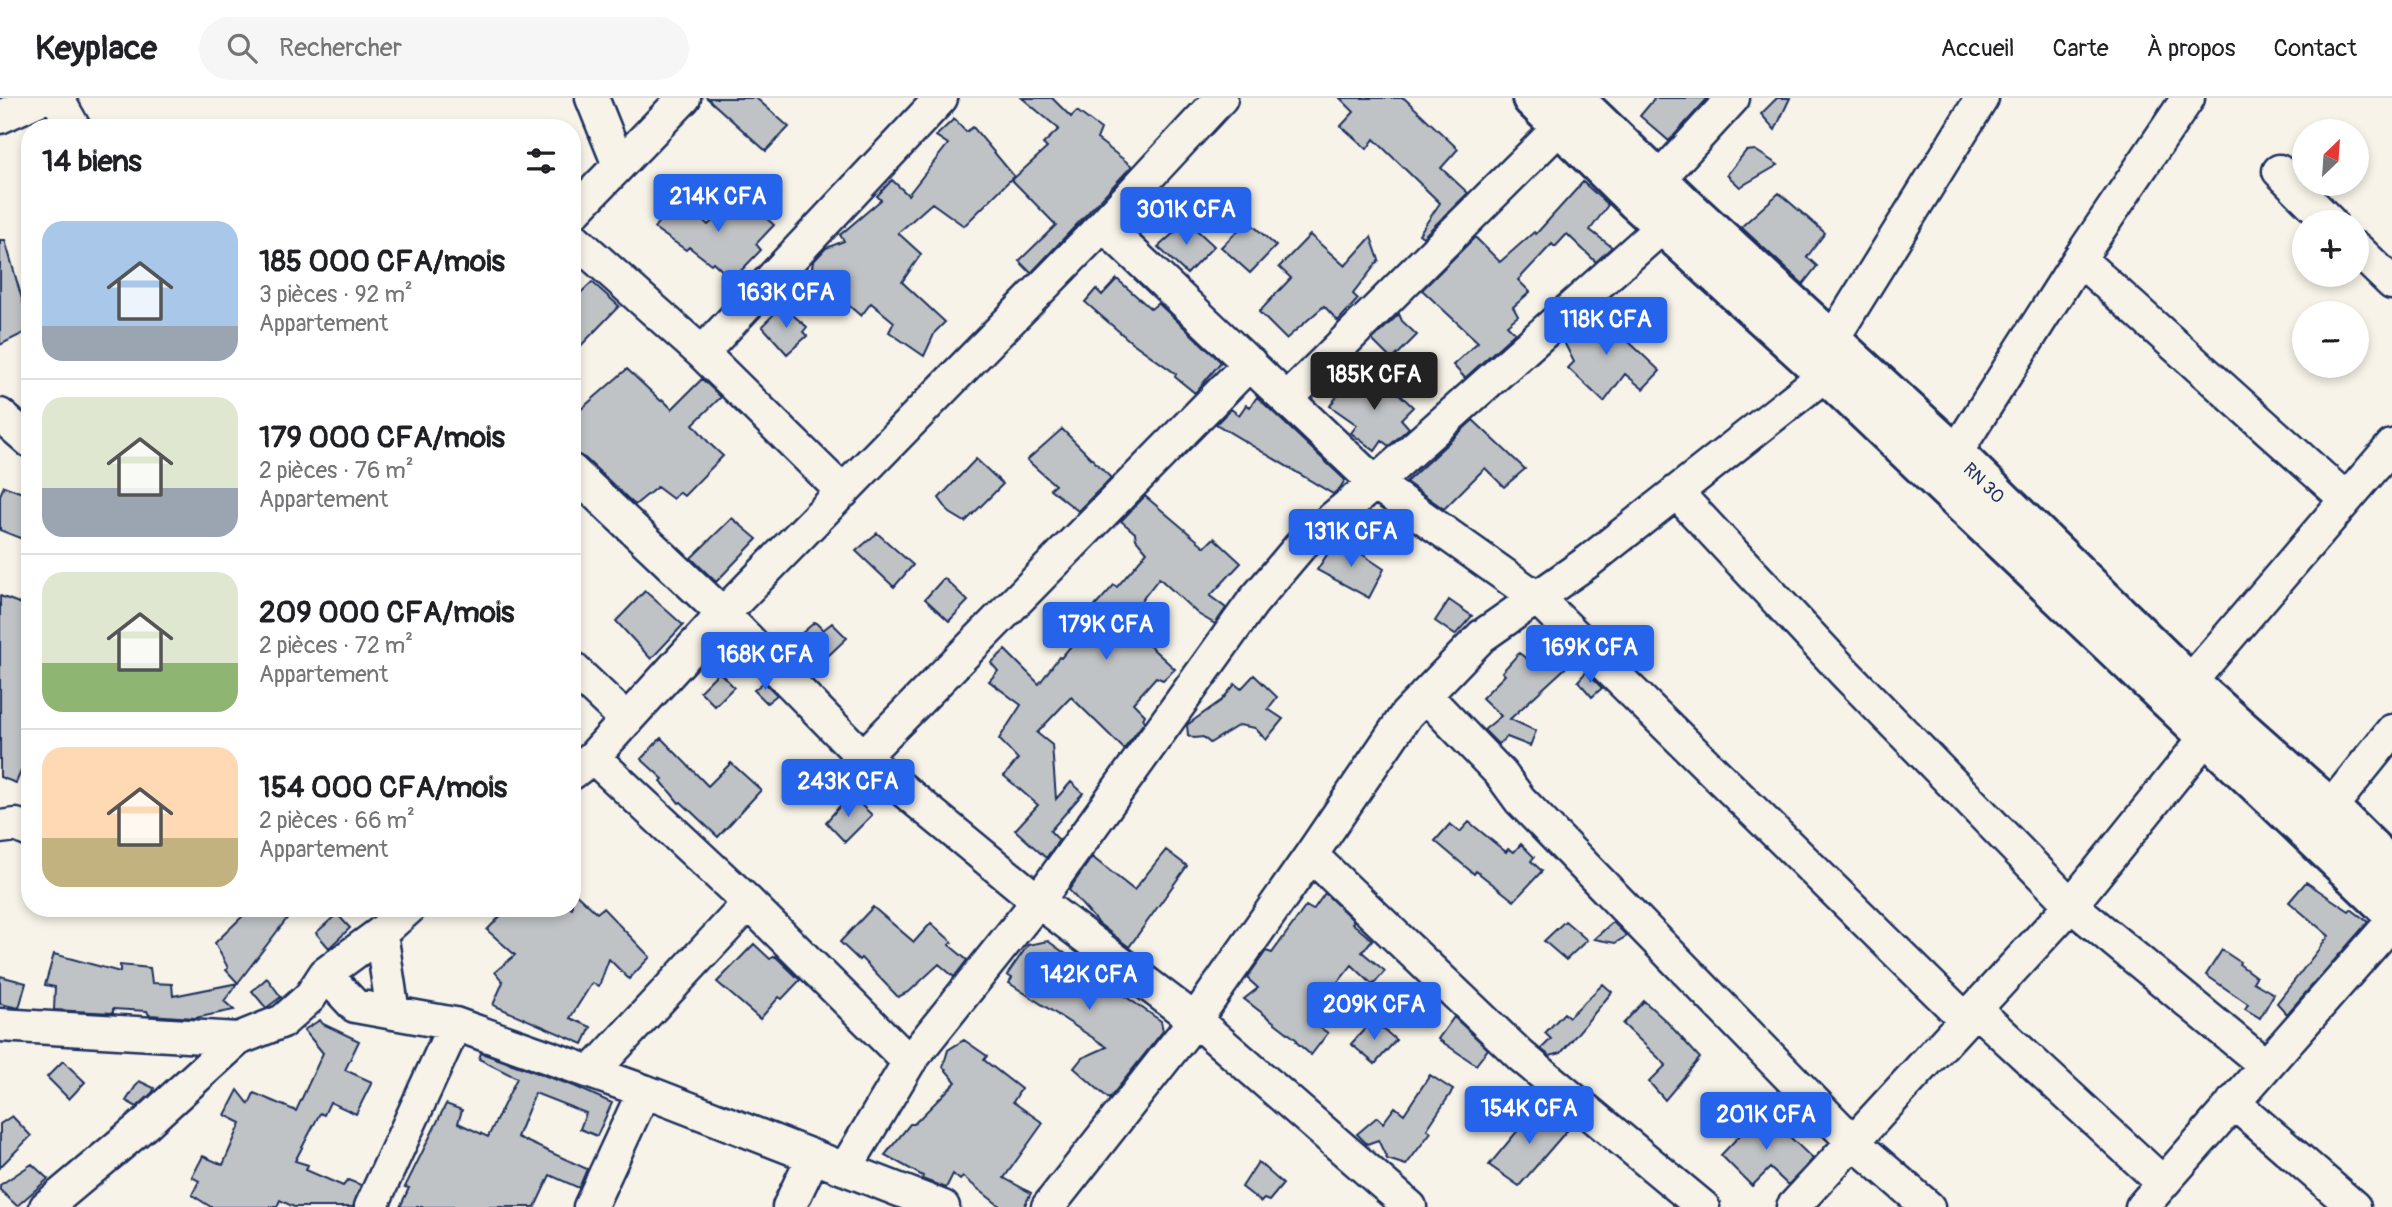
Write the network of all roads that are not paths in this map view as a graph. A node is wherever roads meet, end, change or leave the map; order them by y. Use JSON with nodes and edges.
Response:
{"nodes":[{"id":1,"x":42,"y":98,"type":"edge"},
{"id":2,"x":57,"y":98,"type":"edge"},
{"id":3,"x":592,"y":98,"type":"edge"},
{"id":4,"x":684,"y":98,"type":"edge"},
{"id":5,"x":941,"y":98,"type":"edge"},
{"id":6,"x":1221,"y":98,"type":"edge"},
{"id":7,"x":1532,"y":98,"type":"edge"},
{"id":8,"x":1733,"y":98,"type":"edge"},
{"id":9,"x":1982,"y":98,"type":"edge"},
{"id":10,"x":2188,"y":98,"type":"edge"},
{"id":11,"x":1567,"y":112,"type":"edge"},
{"id":12,"x":0,"y":117,"type":"edge"},
{"id":13,"x":69,"y":119,"type":"edge"},
{"id":14,"x":619,"y":165,"type":"junction"},
{"id":15,"x":2279,"y":171,"type":"dead end"},
{"id":16,"x":1658,"y":180,"type":"junction"},
{"id":17,"x":581,"y":205,"type":"edge"},
{"id":18,"x":2318,"y":210,"type":"edge"},
{"id":19,"x":1103,"y":225,"type":"junction"},
{"id":20,"x":1663,"y":226,"type":"junction"},
{"id":21,"x":581,"y":245,"type":"edge"},
{"id":22,"x":2079,"y":259,"type":"junction"},
{"id":23,"x":2369,"y":261,"type":"edge"},
{"id":24,"x":2392,"y":283,"type":"edge"},
{"id":25,"x":702,"y":353,"type":"junction"},
{"id":26,"x":1829,"y":357,"type":"junction"},
{"id":27,"x":1250,"y":363,"type":"junction"},
{"id":28,"x":1287,"y":398,"type":"junction"},
{"id":29,"x":0,"y":415,"type":"edge"},
{"id":30,"x":21,"y":433,"type":"edge"},
{"id":31,"x":2392,"y":446,"type":"edge"},
{"id":32,"x":1955,"y":454,"type":"junction"},
{"id":33,"x":581,"y":480,"type":"edge"},
{"id":34,"x":1375,"y":483,"type":"junction"},
{"id":35,"x":843,"y":492,"type":"junction"},
{"id":36,"x":1676,"y":492,"type":"junction"},
{"id":37,"x":2346,"y":499,"type":"junction"},
{"id":38,"x":1537,"y":598,"type":"junction"},
{"id":39,"x":723,"y":614,"type":"junction"},
{"id":40,"x":581,"y":677,"type":"edge"},
{"id":41,"x":2189,"y":683,"type":"junction"},
{"id":42,"x":1425,"y":695,"type":"junction"},
{"id":43,"x":627,"y":720,"type":"junction"},
{"id":44,"x":2392,"y":732,"type":"edge"},
{"id":45,"x":2206,"y":737,"type":"junction"},
{"id":46,"x":863,"y":757,"type":"junction"},
{"id":47,"x":583,"y":765,"type":"edge"},
{"id":48,"x":2330,"y":807,"type":"junction"},
{"id":49,"x":1311,"y":855,"type":"junction"},
{"id":50,"x":2392,"y":869,"type":"edge"},
{"id":51,"x":1038,"y":901,"type":"junction"},
{"id":52,"x":749,"y":903,"type":"junction"},
{"id":53,"x":2071,"y":905,"type":"junction"},
{"id":54,"x":2392,"y":912,"type":"edge"},
{"id":55,"x":399,"y":917,"type":"edge"},
{"id":56,"x":2392,"y":922,"type":"edge"},
{"id":57,"x":382,"y":933,"type":"junction"},
{"id":58,"x":326,"y":974,"type":"junction"},
{"id":59,"x":393,"y":1013,"type":"junction"},
{"id":60,"x":1971,"y":1015,"type":"junction"},
{"id":61,"x":1195,"y":1020,"type":"junction"},
{"id":62,"x":455,"y":1024,"type":"junction"},
{"id":63,"x":0,"y":1025,"type":"edge"},
{"id":64,"x":238,"y":1039,"type":"junction"},
{"id":65,"x":909,"y":1062,"type":"junction"},
{"id":66,"x":2265,"y":1065,"type":"junction"},
{"id":67,"x":592,"y":1072,"type":"junction"},
{"id":68,"x":644,"y":1091,"type":"junction"},
{"id":69,"x":2233,"y":1102,"type":"junction"},
{"id":70,"x":1853,"y":1141,"type":"junction"},
{"id":71,"x":813,"y":1157,"type":"junction"},
{"id":72,"x":845,"y":1169,"type":"junction"},
{"id":73,"x":2163,"y":1183,"type":"junction"},
{"id":74,"x":46,"y":1207,"type":"edge"},
{"id":75,"x":371,"y":1207,"type":"edge"},
{"id":76,"x":590,"y":1207,"type":"edge"},
{"id":77,"x":789,"y":1207,"type":"edge"},
{"id":78,"x":943,"y":1207,"type":"edge"},
{"id":79,"x":1048,"y":1207,"type":"edge"},
{"id":80,"x":1410,"y":1207,"type":"edge"},
{"id":81,"x":1703,"y":1207,"type":"edge"},
{"id":82,"x":1793,"y":1207,"type":"edge"},
{"id":83,"x":1928,"y":1207,"type":"edge"},
{"id":84,"x":2142,"y":1207,"type":"edge"},
{"id":85,"x":2354,"y":1207,"type":"edge"}],
"edges":[{"from":1,"to":12,"type":"street"},
{"from":2,"to":13,"type":"street"},
{"from":3,"to":14,"type":"street"},
{"from":4,"to":14,"type":"street"},
{"from":5,"to":25,"type":"street"},
{"from":6,"to":19,"type":"street"},
{"from":7,"to":11,"type":"main road","number":"RN 30"},
{"from":8,"to":16,"type":"street"},
{"from":9,"to":26,"type":"street"},
{"from":10,"to":22,"type":"street"},
{"from":11,"to":16,"type":"main road","name":"RN 30","number":"RN 30"},
{"from":11,"to":20,"type":"main road","number":"RN 30"},
{"from":11,"to":28,"type":"street"},
{"from":14,"to":17,"type":"street"},
{"from":15,"to":18,"type":"street"},
{"from":16,"to":26,"type":"main road","name":"RN 30","number":"RN 30"},
{"from":19,"to":27,"type":"street"},
{"from":19,"to":35,"type":"street"},
{"from":20,"to":26,"type":"main road","number":"RN 30"},
{"from":20,"to":34,"type":"street"},
{"from":21,"to":25,"type":"street"},
{"from":22,"to":32,"type":"street"},
{"from":22,"to":37,"type":"street"},
{"from":23,"to":24,"type":"street"},
{"from":25,"to":35,"type":"street"},
{"from":26,"to":32,"type":"main road","name":"RN 30","number":"RN 30"},
{"from":26,"to":36,"type":"street"},
{"from":26,"to":45,"type":"main road","number":"RN 30"},
{"from":27,"to":28,"type":"street"},
{"from":27,"to":46,"type":"street"},
{"from":28,"to":34,"type":"street"},
{"from":29,"to":30,"type":"street"},
{"from":31,"to":37,"type":"street"},
{"from":32,"to":41,"type":"main road","name":"RN 30","number":"RN 30"},
{"from":33,"to":39,"type":"street"},
{"from":34,"to":38,"type":"street"},
{"from":34,"to":51,"type":"street"},
{"from":35,"to":39,"type":"street"},
{"from":36,"to":38,"type":"street"},
{"from":36,"to":53,"type":"street"},
{"from":37,"to":41,"type":"street"},
{"from":38,"to":42,"type":"street"},
{"from":38,"to":60,"type":"street"},
{"from":39,"to":43,"type":"street"},
{"from":39,"to":46,"type":"street"},
{"from":40,"to":43,"type":"street"},
{"from":41,"to":48,"type":"main road","name":"RN 30","number":"RN 30"},
{"from":42,"to":49,"type":"street"},
{"from":42,"to":70,"type":"street"},
{"from":43,"to":47,"type":"street"},
{"from":44,"to":48,"type":"street"},
{"from":45,"to":53,"type":"street"},
{"from":45,"to":54,"type":"main road","number":"RN 30"},
{"from":46,"to":51,"type":"street"},
{"from":47,"to":52,"type":"street"},
{"from":48,"to":50,"type":"main road","name":"RN 30","number":"RN 30"},
{"from":49,"to":61,"type":"street"},
{"from":49,"to":81,"type":"street"},
{"from":51,"to":61,"type":"street"},
{"from":51,"to":65,"type":"street"},
{"from":52,"to":65,"type":"street"},
{"from":52,"to":67,"type":"street"},
{"from":53,"to":60,"type":"street"},
{"from":53,"to":66,"type":"street"},
{"from":55,"to":57,"type":"street"},
{"from":56,"to":66,"type":"street"},
{"from":57,"to":58,"type":"street"},
{"from":57,"to":59,"type":"street"},
{"from":58,"to":59,"type":"street"},
{"from":58,"to":64,"type":"street"},
{"from":59,"to":62,"type":"street"},
{"from":60,"to":70,"type":"street"},
{"from":60,"to":73,"type":"street"},
{"from":61,"to":79,"type":"street"},
{"from":61,"to":80,"type":"street"},
{"from":62,"to":67,"type":"street"},
{"from":62,"to":75,"type":"street"},
{"from":63,"to":64,"type":"street"},
{"from":64,"to":74,"type":"street"},
{"from":65,"to":72,"type":"street"},
{"from":66,"to":69,"type":"street"},
{"from":67,"to":68,"type":"street"},
{"from":68,"to":71,"type":"street"},
{"from":68,"to":76,"type":"street"},
{"from":69,"to":73,"type":"street"},
{"from":69,"to":85,"type":"street"},
{"from":70,"to":82,"type":"street"},
{"from":70,"to":83,"type":"street"},
{"from":71,"to":72,"type":"street"},
{"from":71,"to":77,"type":"street"},
{"from":72,"to":78,"type":"street"},
{"from":73,"to":84,"type":"street"}]}
